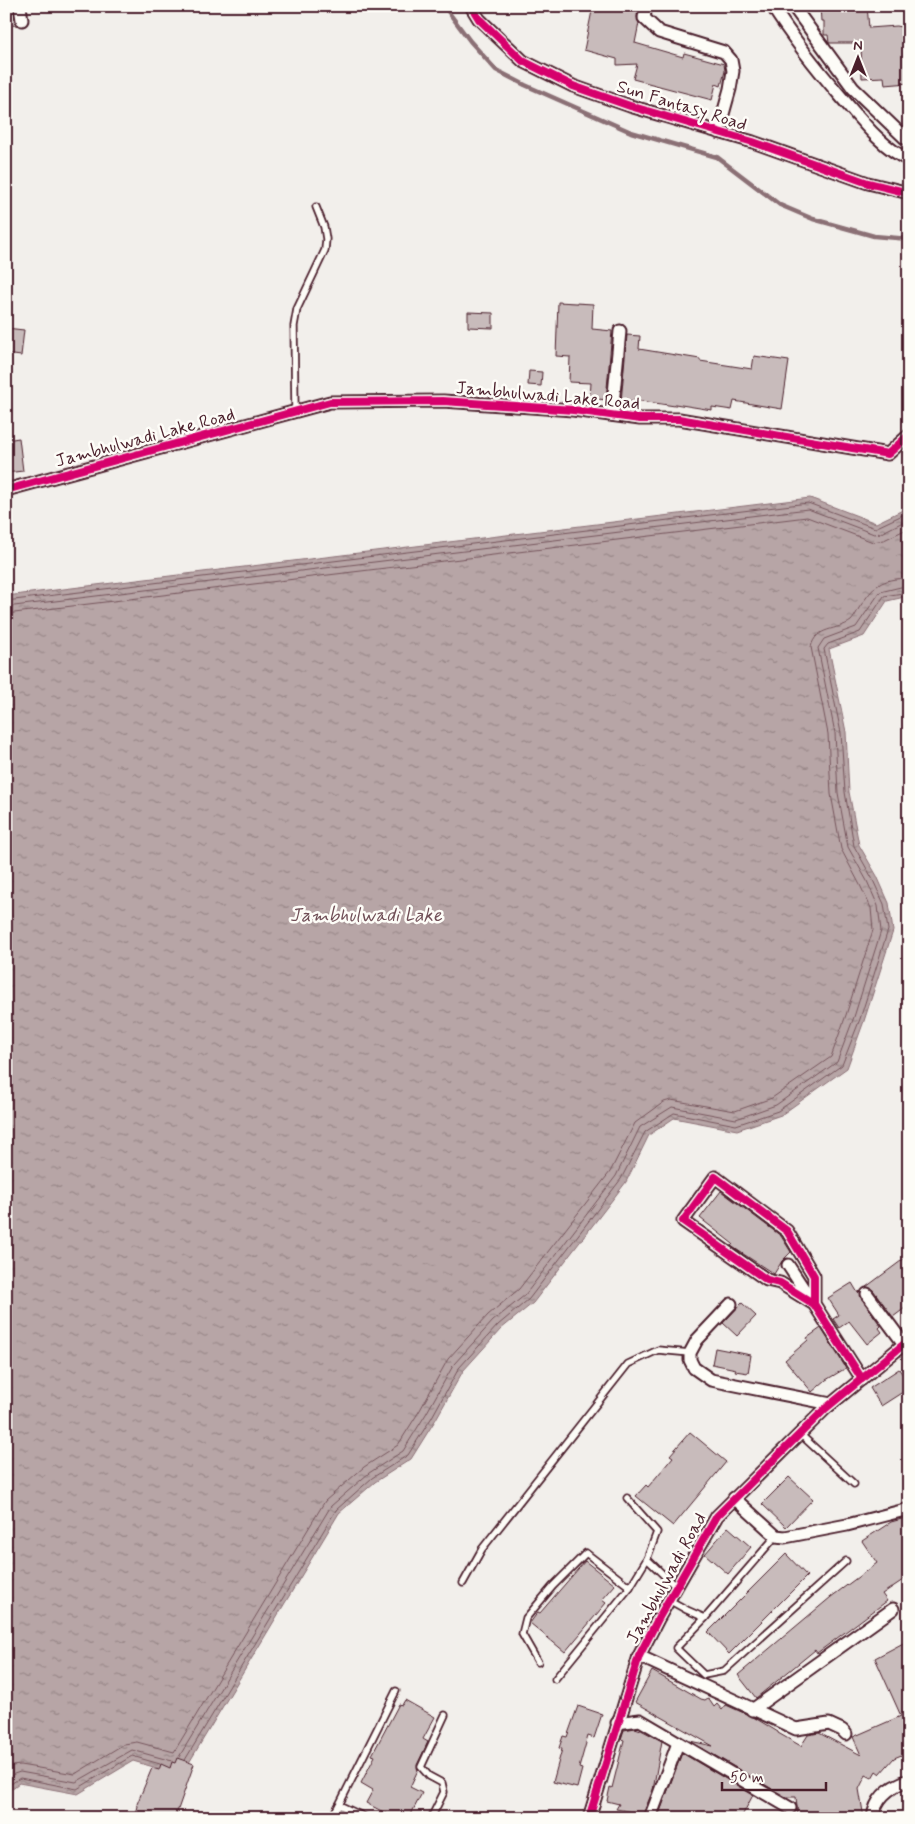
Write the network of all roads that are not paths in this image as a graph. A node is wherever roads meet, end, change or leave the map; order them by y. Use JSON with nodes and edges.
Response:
{"nodes":[{"id":1,"x":20,"y":6,"type":"edge"},
{"id":2,"x":471,"y":6,"type":"edge"},
{"id":3,"x":646,"y":6,"type":"edge"},
{"id":4,"x":772,"y":6,"type":"edge"},
{"id":5,"x":793,"y":6,"type":"edge"},
{"id":6,"x":22,"y":20,"type":"dead end"},
{"id":7,"x":718,"y":132,"type":"junction"},
{"id":8,"x":909,"y":140,"type":"edge"},
{"id":9,"x":909,"y":160,"type":"edge"},
{"id":10,"x":909,"y":192,"type":"edge"},
{"id":11,"x":316,"y":207,"type":"dead end"},
{"id":12,"x":620,"y":331,"type":"dead end"},
{"id":13,"x":294,"y":411,"type":"junction"},
{"id":14,"x":612,"y":415,"type":"junction"},
{"id":15,"x":909,"y":435,"type":"edge"},
{"id":16,"x":6,"y":490,"type":"edge"},
{"id":17,"x":788,"y":1265,"type":"dead end"},
{"id":18,"x":867,"y":1294,"type":"dead end"},
{"id":19,"x":731,"y":1304,"type":"dead end"},
{"id":20,"x":814,"y":1304,"type":"junction"},
{"id":21,"x":907,"y":1342,"type":"edge"},
{"id":22,"x":690,"y":1353,"type":"junction"},
{"id":23,"x":862,"y":1379,"type":"junction"},
{"id":24,"x":831,"y":1404,"type":"junction"},
{"id":25,"x":800,"y":1434,"type":"junction"},
{"id":26,"x":854,"y":1484,"type":"dead end"},
{"id":27,"x":627,"y":1498,"type":"dead end"},
{"id":28,"x":734,"y":1498,"type":"junction"},
{"id":29,"x":909,"y":1509,"type":"edge"},
{"id":30,"x":776,"y":1536,"type":"junction"},
{"id":31,"x":647,"y":1559,"type":"junction"},
{"id":32,"x":846,"y":1561,"type":"dead end"},
{"id":33,"x":463,"y":1583,"type":"dead end"},
{"id":34,"x":630,"y":1587,"type":"junction"},
{"id":35,"x":676,"y":1587,"type":"junction"},
{"id":36,"x":669,"y":1600,"type":"junction"},
{"id":37,"x":893,"y":1609,"type":"dead end"},
{"id":38,"x":705,"y":1618,"type":"junction"},
{"id":39,"x":639,"y":1656,"type":"junction"},
{"id":40,"x":538,"y":1662,"type":"dead end"},
{"id":41,"x":554,"y":1680,"type":"dead end"},
{"id":42,"x":396,"y":1691,"type":"dead end"},
{"id":43,"x":752,"y":1710,"type":"junction"},
{"id":44,"x":445,"y":1715,"type":"dead end"},
{"id":45,"x":617,"y":1723,"type":"junction"},
{"id":46,"x":846,"y":1734,"type":"dead end"},
{"id":47,"x":678,"y":1743,"type":"junction"},
{"id":48,"x":909,"y":1780,"type":"edge"},
{"id":49,"x":339,"y":1805,"type":"junction"},
{"id":50,"x":790,"y":1808,"type":"dead end"},
{"id":51,"x":331,"y":1818,"type":"edge"},
{"id":52,"x":367,"y":1818,"type":"edge"},
{"id":53,"x":431,"y":1818,"type":"edge"},
{"id":54,"x":589,"y":1818,"type":"edge"},
{"id":55,"x":650,"y":1818,"type":"edge"},
{"id":56,"x":873,"y":1818,"type":"edge"}],
"edges":[{"from":1,"to":6,"type":"street"},
{"from":2,"to":7,"type":"street","name":"Sun Fantasy Road"},
{"from":3,"to":7,"type":"street"},
{"from":4,"to":9,"type":"street"},
{"from":5,"to":8,"type":"street"},
{"from":7,"to":10,"type":"street","name":"Sun Fantasy Road"},
{"from":11,"to":13,"type":"lane"},
{"from":12,"to":14,"type":"street"},
{"from":13,"to":14,"type":"street","name":"Jambhulwadi Lake Road"},
{"from":13,"to":16,"type":"street","name":"Jambhulwadi Lake Road"},
{"from":14,"to":15,"type":"street","name":"Jambhulwadi Lake Road"},
{"from":17,"to":20,"type":"street"},
{"from":18,"to":21,"type":"street"},
{"from":19,"to":22,"type":"street"},
{"from":20,"to":20,"type":"street"},
{"from":20,"to":23,"type":"street"},
{"from":21,"to":23,"type":"street","name":"Jambhulwadi Road"},
{"from":22,"to":24,"type":"street"},
{"from":22,"to":33,"type":"lane"},
{"from":23,"to":24,"type":"street","name":"Jambhulwadi Road"},
{"from":24,"to":25,"type":"street","name":"Jambhulwadi Road"},
{"from":25,"to":26,"type":"lane"},
{"from":25,"to":28,"type":"street","name":"Jambhulwadi Road"},
{"from":27,"to":31,"type":"lane"},
{"from":28,"to":30,"type":"street"},
{"from":28,"to":35,"type":"street","name":"Jambhulwadi Road"},
{"from":29,"to":30,"type":"street"},
{"from":30,"to":38,"type":"lane"},
{"from":31,"to":34,"type":"lane"},
{"from":31,"to":35,"type":"lane"},
{"from":32,"to":38,"type":"lane"},
{"from":34,"to":40,"type":"lane"},
{"from":34,"to":41,"type":"lane"},
{"from":35,"to":36,"type":"street","name":"Jambhulwadi Road"},
{"from":36,"to":38,"type":"lane"},
{"from":36,"to":39,"type":"street","name":"Jambhulwadi Road"},
{"from":37,"to":43,"type":"street"},
{"from":39,"to":43,"type":"street"},
{"from":39,"to":45,"type":"street","name":"Jambhulwadi Road"},
{"from":42,"to":49,"type":"lane"},
{"from":43,"to":46,"type":"street"},
{"from":44,"to":53,"type":"lane"},
{"from":45,"to":47,"type":"street"},
{"from":45,"to":54,"type":"street","name":"Jambhulwadi Road"},
{"from":47,"to":50,"type":"street"},
{"from":47,"to":55,"type":"street"},
{"from":48,"to":56,"type":"street"},
{"from":49,"to":51,"type":"lane"},
{"from":49,"to":52,"type":"lane"}]}
